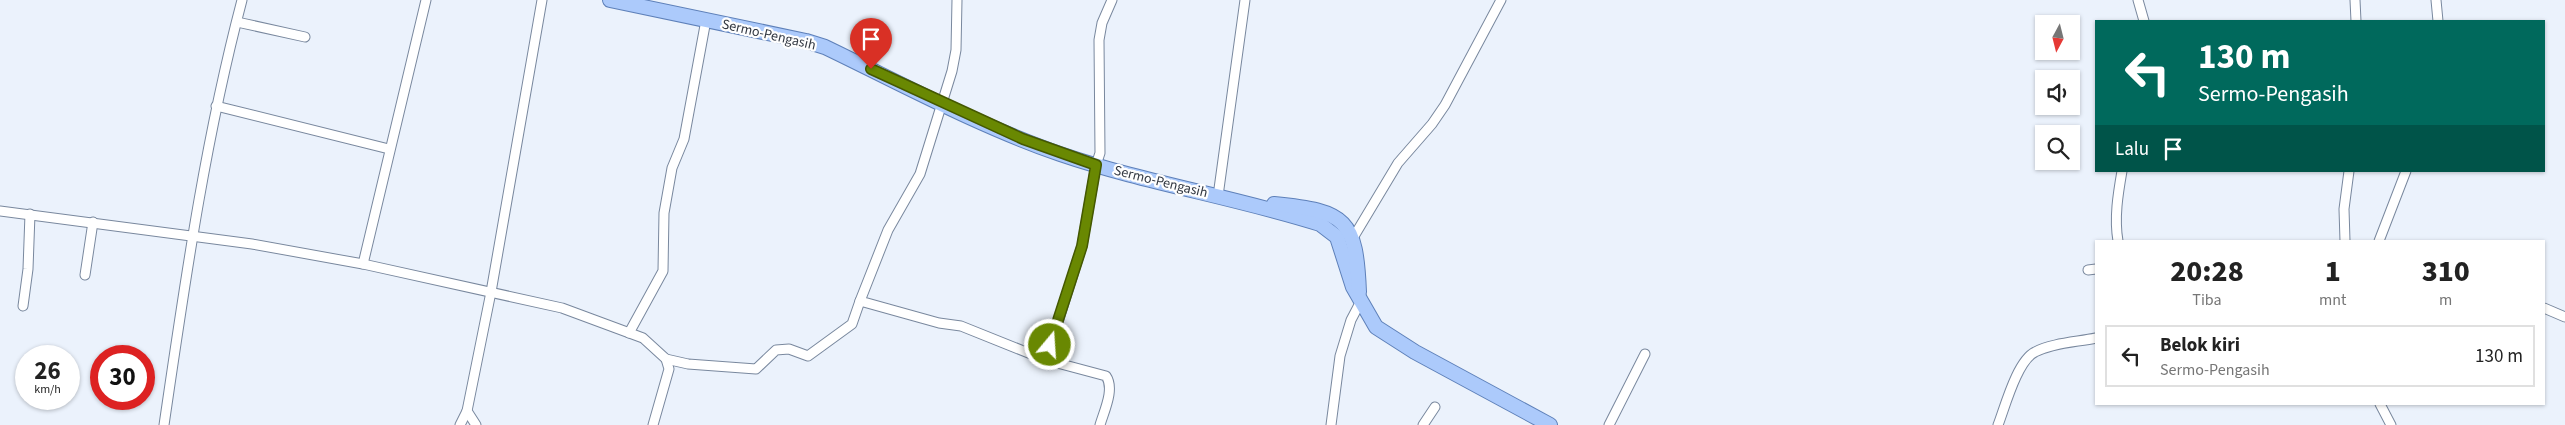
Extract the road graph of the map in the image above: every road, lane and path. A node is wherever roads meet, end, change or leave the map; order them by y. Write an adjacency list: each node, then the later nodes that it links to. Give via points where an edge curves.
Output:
1 (242, 0): 16 (street)
2 (426, 0): 20 (street)
3 (542, 0): 36 (street)
4 (610, 0): 12 (main road, Sermo-Pengasih)
5 (957, 0): 18 (street, via 956,50)
6 (1112, 0): 21 (street, via 1099,40 1101,143)
7 (1245, 0): 25 (street)
8 (1501, 0): 30 (street, via 1445,105 1398,163)
9 (2138, 0): 13 (street)
10 (2355, 0): 14 (street)
11 (2436, 0): 15 (street)
12 (706, 20): 18 (main road, Sermo-Pengasih, via 792,36 825,47); 42 (street, via 684,139 672,168 664,213 663,271)
13 (2144, 20)
14 (2356, 20)
15 (2438, 20)
16 (236, 22): 17 (street); 19 (street)
17 (305, 37)
18 (942, 104): 21 (main road, Sermo-Pengasih, via 1023,139); 38 (street, via 920,174 888,230)
19 (216, 106): 20 (street); 29 (street)
20 (389, 149): 34 (street)
21 (1096, 165): 25 (main road, Sermo-Pengasih); 46 (street, via 1082,246)
22 (2122, 172): 31 (street, via 2117,197)
23 (2349, 172): 32 (street, via 2344,209)
24 (2406, 172): 33 (street)
25 (1225, 198): 30 (main road, Sermo-Pengasih, via 1318,211 1340,220 1349,228); 37 (main road, Sermo-Pengasih, via 1330,230 1342,247 1353,287)
26 (0, 211): 27 (street)
27 (30, 214): 28 (street); 39 (street)
28 (93, 222): 29 (street); 35 (street)
29 (191, 235): 34 (street); 52 (street)
30 (1353, 238): 37 (main road, Sermo-Pengasih)
31 (2118, 240)
32 (2345, 240)
33 (2379, 240)
34 (363, 264): 36 (street)
35 (85, 275)
36 (491, 292): 42 (street, via 562,308); 49 (street)
37 (1360, 299): 55 (street, via 1340,356); 57 (main road, Sermo-Pengasih, via 1376,327 1415,352)
38 (860, 301): 45 (street, via 852,324 808,356 789,349 776,350 756,369 688,364); 46 (street, via 960,326)
39 (23, 306)
40 (2545, 308): 41 (street)
41 (2565, 317)
42 (629, 333): 45 (street, via 643,338)
43 (2095, 338): 59 (street, via 2034,352 2025,361 2012,386)
44 (1645, 354): 58 (street)
45 (666, 359): 53 (street, via 669,368)
46 (1046, 360): 54 (street, via 1106,376 1110,390)
47 (2380, 405): 60 (street)
48 (1436, 407): 56 (street)
49 (467, 411): 50 (street); 51 (street)
50 (460, 423): 51 (street)
51 (475, 424)
52 (164, 425)
53 (653, 425)
54 (1100, 425)
55 (1330, 425)
56 (1423, 425)
57 (1550, 425)
58 (1609, 425)
59 (1998, 425)
60 (2390, 425)

